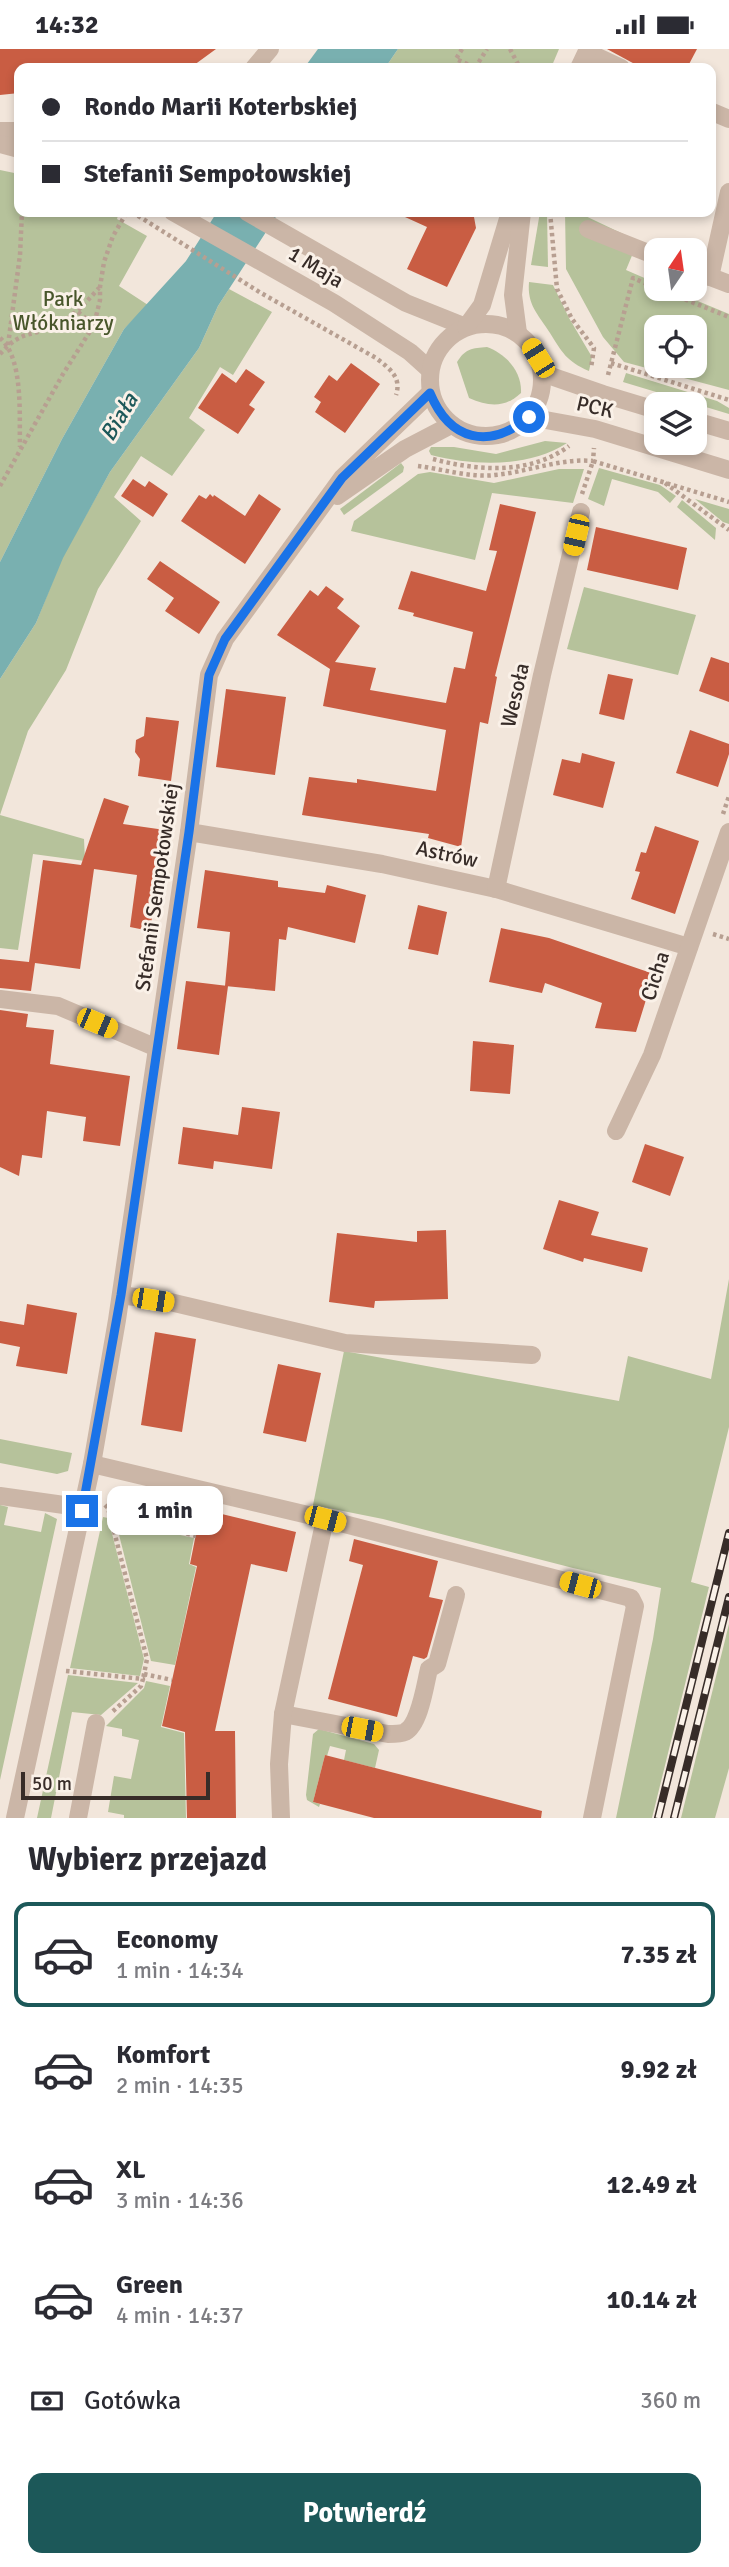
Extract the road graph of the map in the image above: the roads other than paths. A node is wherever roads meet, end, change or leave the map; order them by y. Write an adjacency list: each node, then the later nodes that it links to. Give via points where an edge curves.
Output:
1 (270, 49): 3 (street)
2 (585, 56): 4 (street)
3 (258, 63)
4 (606, 63)
5 (729, 192): 12 (street)
6 (182, 217): 17 (street, 1 Maja, via 279,271 410,352)
7 (256, 217): 15 (street, 1 Maja, via 406,303)
8 (508, 217): 15 (street, via 482,305)
9 (521, 217): 16 (street, via 513,295)
10 (588, 229): 11 (street)
11 (644, 251)
12 (707, 259)
13 (707, 276): 14 (street)
14 (729, 284)
15 (466, 327): 16 (street, via 499,325); 17 (street, via 439,349)
16 (517, 333): 18 (street, via 538,358)
17 (430, 370): 19 (street)
18 (542, 373): 20 (street, PCK); 21 (street, via 541,396)
19 (430, 393): 22 (street); 27 (street, Stefanii Sempołowskiej, via 360,459)
20 (644, 406)
21 (529, 417): 22 (street, via 513,431 492,437 470,435); 25 (street, PCK, via 595,429)
22 (451, 425): 27 (street, Stefanii Sempołowskiej, via 377,467)
23 (707, 425): 24 (street)
24 (729, 431)
25 (729, 470)
26 (581, 512): 30 (street, Wesoła)
27 (313, 516): 28 (street, Stefanii Sempołowskiej, via 215,659 209,675)
28 (189, 832): 30 (street, Astrów); 33 (street, Stefanii Sempołowskiej)
29 (729, 832): 31 (street, Cicha)
30 (496, 888): 31 (street, Astrów)
31 (689, 947): 34 (street, Cicha, via 652,1055)
32 (0, 999): 33 (street, via 58,1006)
33 (157, 1048): 35 (street, Stefanii Sempołowskiej)
34 (616, 1131)
35 (121, 1295): 36 (street, via 345,1343); 37 (street, Stefanii Sempołowskiej)
36 (532, 1355)
37 (92, 1464): 39 (street, Stefanii Sempołowskiej); 40 (street)
38 (0, 1496): 39 (street)
39 (82, 1511): 44 (street, Stefanii Sempołowskiej)
40 (325, 1519): 42 (street); 47 (street, via 631,1598 635,1606)
41 (456, 1595): 42 (street, via 418,1715 404,1733)
42 (283, 1714): 46 (street)
43 (96, 1723): 45 (street)
44 (15, 1818)
45 (78, 1818)
46 (281, 1818)
47 (592, 1818)

